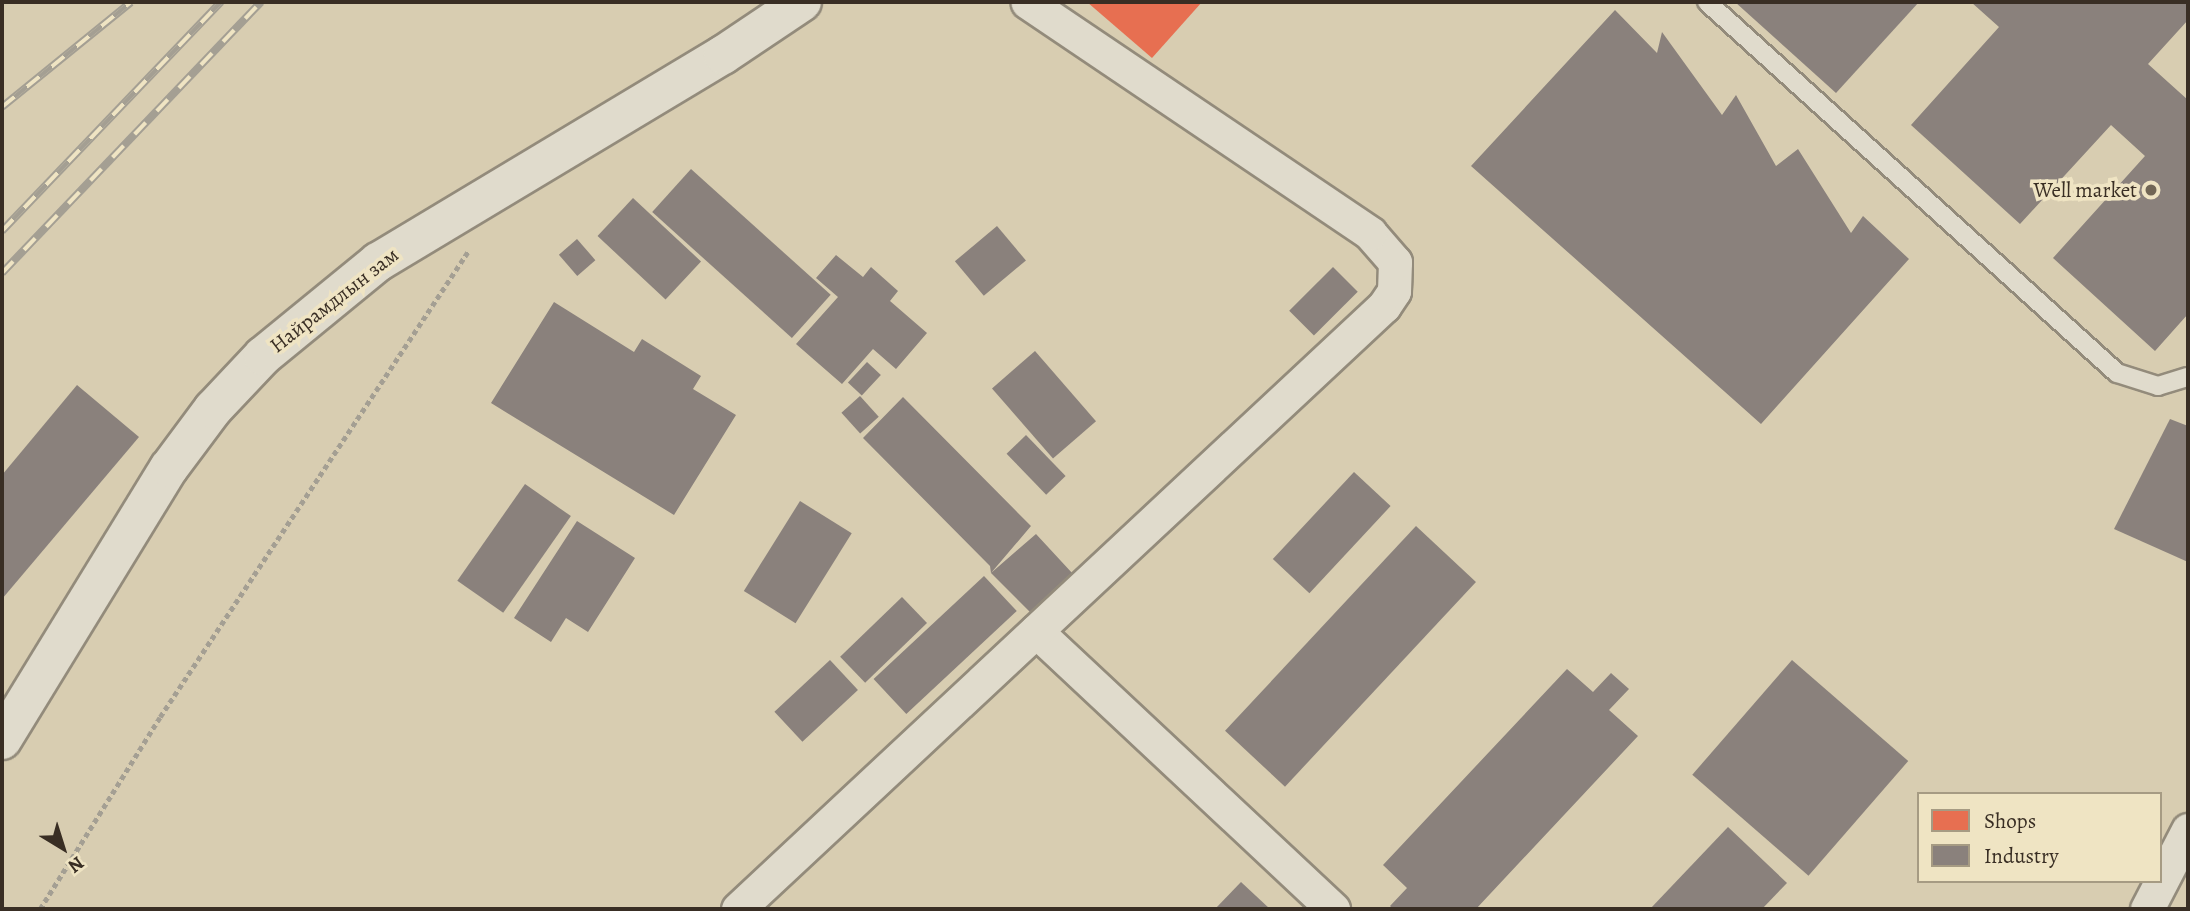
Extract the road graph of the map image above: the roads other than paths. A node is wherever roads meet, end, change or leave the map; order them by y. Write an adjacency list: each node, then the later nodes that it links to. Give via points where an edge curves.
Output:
1 (802, 2): 6 (main road, Найрамдлын зам, via 713,62 378,262 263,356 213,409 170,468)
2 (1028, 2): 5 (street, via 1370,233 1395,262 1396,280 1384,306)
3 (1707, 2): 4 (lane, via 2117,373 2158,386)
4 (2188, 377)
5 (1036, 631): 10 (street); 11 (street)
6 (2, 740)
7 (2188, 830): 8 (street)
8 (2162, 880)
9 (2160, 883): 12 (street)
10 (738, 909)
11 (1333, 909)
12 (2147, 909)

